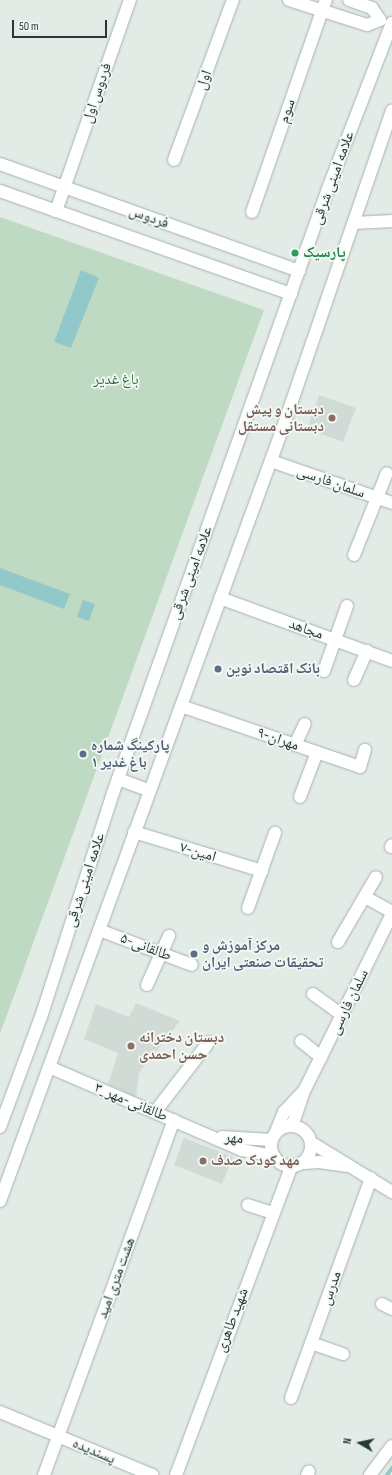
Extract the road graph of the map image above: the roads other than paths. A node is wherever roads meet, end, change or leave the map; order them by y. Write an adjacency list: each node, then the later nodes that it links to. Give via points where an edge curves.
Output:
1 (130, 0): 10 (street, فردوس اول)
2 (233, 0): 8 (street, اول)
3 (289, 0): 5 (street)
4 (349, 0): 5 (street, via 372,8 380,20 367,25)
5 (324, 5): 13 (street, سوم)
6 (392, 23): 16 (street, علامه امینی شرقی)
7 (392, 110): 15 (street, علامه امینی شرقی)
8 (174, 160)
9 (0, 164): 10 (street, فردوس)
10 (64, 187): 12 (street, فردوس اول); 16 (street, فردوس)
11 (0, 191): 12 (street, فردوس)
12 (56, 211): 17 (street, فردوس)
13 (252, 212)
14 (392, 221): 15 (street)
15 (354, 223): 18 (street, علامه امینی شرقی)
16 (299, 271): 17 (street, علامه امینی شرقی)
17 (291, 294): 35 (street, علامه امینی شرقی)
18 (270, 461): 20 (street, سلمان فارسی); 23 (street, علامه امینی شرقی)
19 (387, 473): 20 (street)
20 (376, 498): 21 (street, سلمان فارسی); 22 (street)
21 (392, 504)
22 (354, 555)
23 (220, 598): 25 (street, مجاهد); 30 (street, علامه امینی شرقی)
24 (347, 606): 25 (street)
25 (335, 640): 26 (street, مجاهد); 28 (street)
26 (367, 651): 27 (street, مجاهد); 29 (street)
27 (392, 659)
28 (324, 671)
29 (354, 680)
30 (180, 706): 32 (street, ۹-مهران); 36 (street, علامه امینی شرقی)
31 (305, 724): 32 (street)
32 (295, 745): 34 (street, ۹-مهران)
33 (365, 750): 34 (street, ۹-مهران, via 360,767)
34 (317, 752): 37 (street)
35 (118, 779): 36 (street); 61 (street, علامه امینی شرقی, via 42,1014)
36 (149, 790): 38 (street, علامه امینی شرقی)
37 (300, 797)
38 (134, 832): 40 (street, ۷-امین); 45 (street, علامه امینی شرقی)
39 (275, 833): 40 (street)
40 (262, 871): 43 (street)
41 (376, 877): 42 (street)
42 (365, 897): 44 (street); 47 (street)
43 (248, 908)
44 (392, 913): 52 (street, سلمان فارسی)
45 (99, 930): 48 (street, ۵-طالقانی); 56 (street, علامه امینی شرقی)
46 (169, 936): 48 (street)
47 (338, 942)
48 (162, 954): 49 (street, ۵-طالقانی); 50 (street)
49 (192, 965)
50 (147, 985)
51 (313, 994): 52 (street)
52 (342, 1015): 55 (street, سلمان فارسی)
53 (301, 1041): 55 (street)
54 (209, 1042): 58 (street)
55 (322, 1057): 57 (street, سلمان فارسی)
56 (49, 1067): 58 (street, ۳_طالقانی-مهر); 71 (street, علامه امینی شرقی)
57 (305, 1089): 60 (street, سلمان فارسی); 63 (street, سلمان فارسی, via 284,1112)
58 (155, 1112): 59 (street, ۳_طالقانی-مهر)
59 (174, 1120): 62 (street, ۳_طالقانی-مهر); 78 (street, هشت متری امید)
60 (292, 1126): 63 (street, via 286,1126); 64 (street, via 307,1132)
61 (0, 1127)
62 (212, 1136): 63 (street, مهر, via 256,1141); 65 (street, مهر, via 242,1150)
63 (274, 1137): 65 (street)
64 (312, 1143): 66 (street, via 311,1154); 68 (street)
65 (274, 1156): 67 (street, via 281,1164)
66 (304, 1163): 67 (street); 68 (street, via 319,1162)
67 (291, 1167): 73 (street, شهید طاهری)
68 (356, 1168): 69 (street)
69 (371, 1178): 70 (street); 74 (street, مدرس)
70 (392, 1192)
71 (0, 1200)
72 (248, 1205): 73 (street)
73 (273, 1213): 82 (street, شهید طاهری)
74 (311, 1343): 75 (street); 76 (street, مدرس)
75 (343, 1354)
76 (291, 1398)
77 (0, 1412): 78 (street, پسندیده)
78 (58, 1436): 80 (street, هشت متری امید); 81 (street, پسندیده)
79 (392, 1446): 83 (street)
80 (44, 1475)
81 (152, 1475)
82 (176, 1475)
83 (370, 1475)

